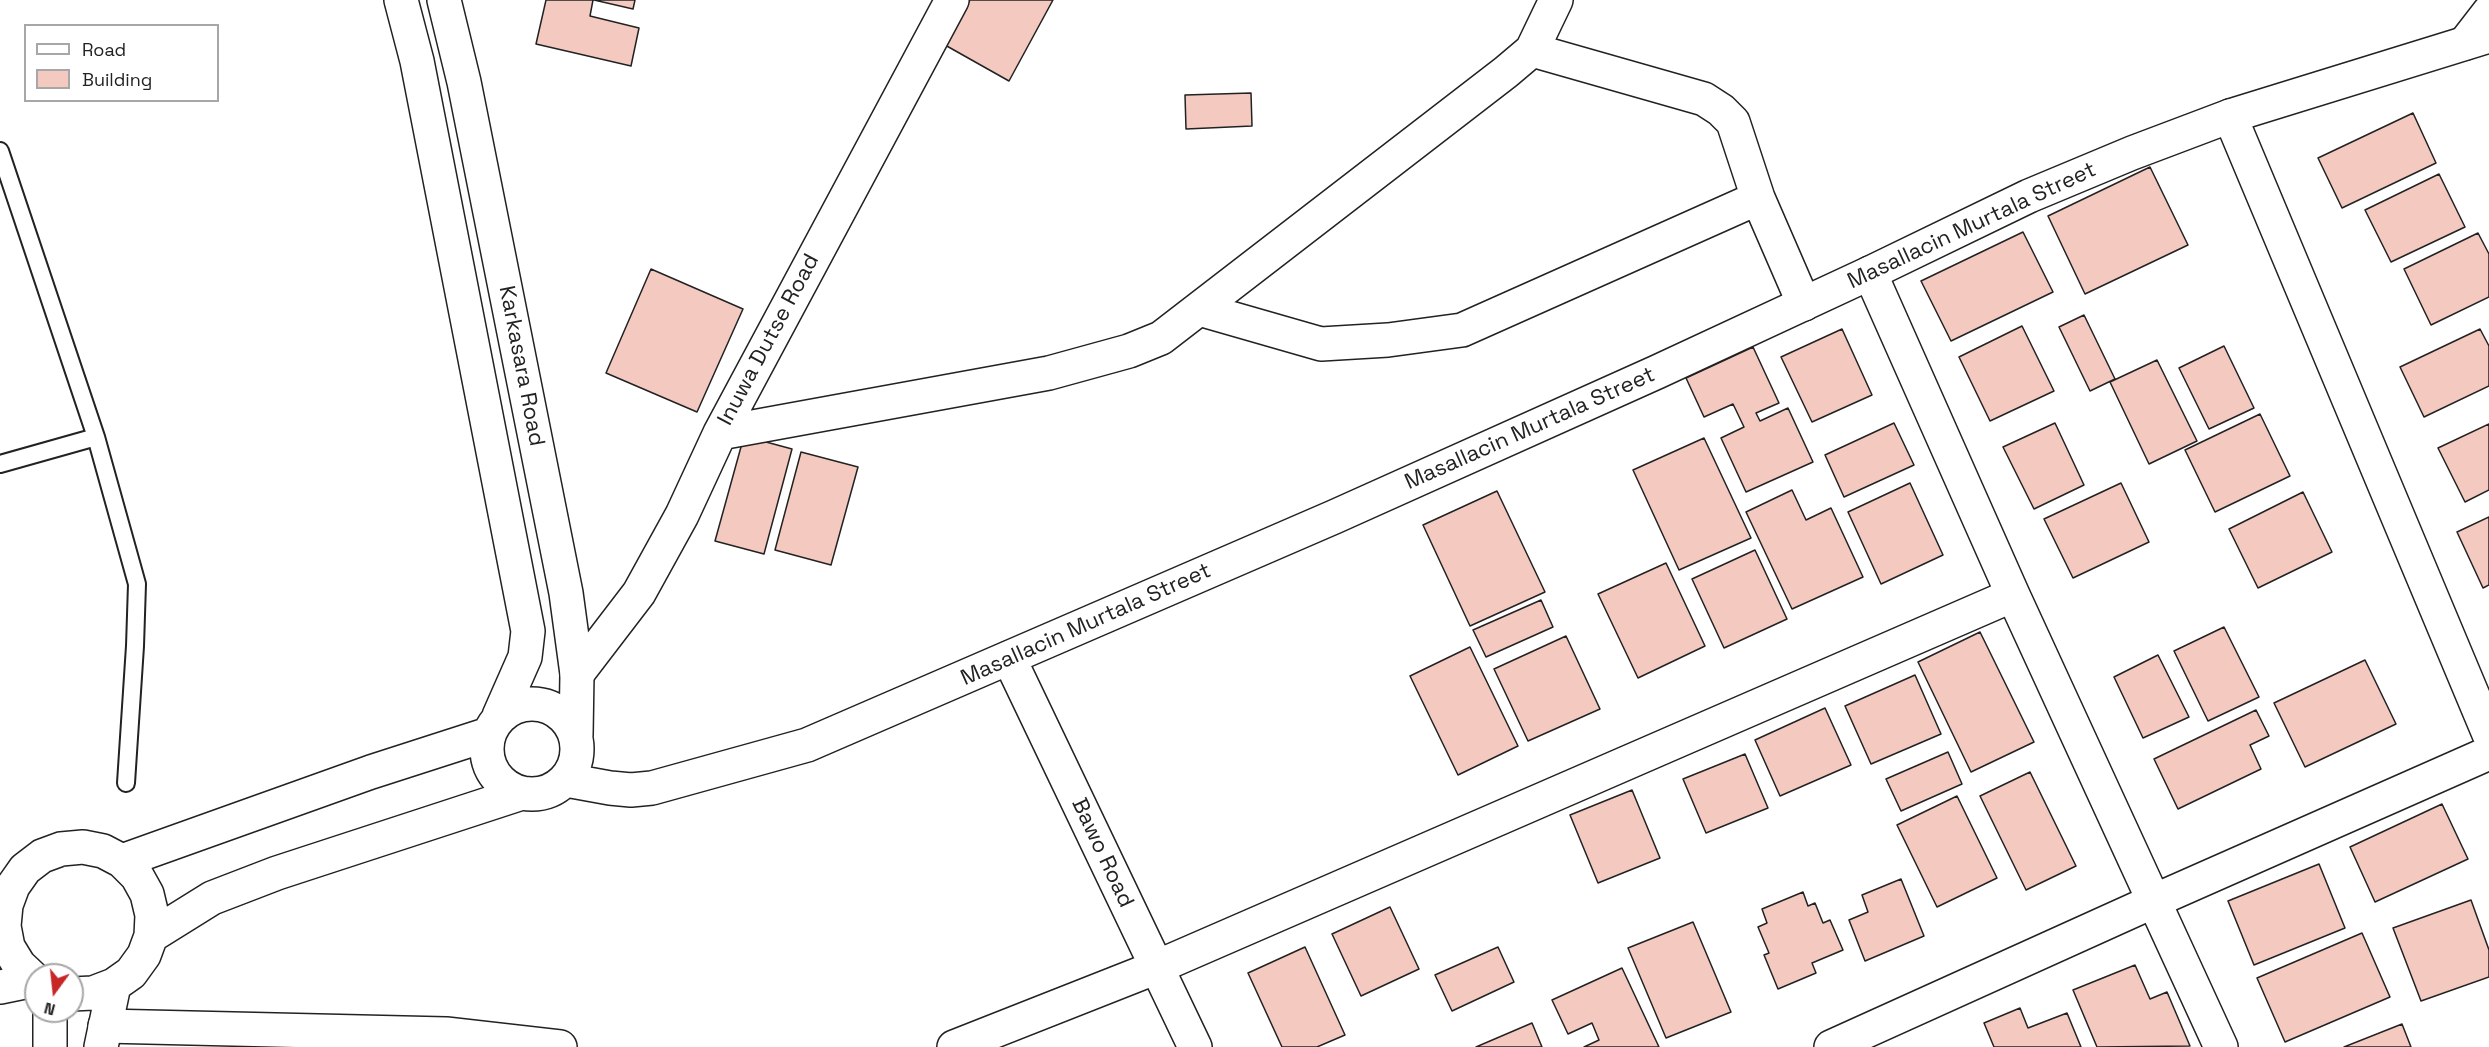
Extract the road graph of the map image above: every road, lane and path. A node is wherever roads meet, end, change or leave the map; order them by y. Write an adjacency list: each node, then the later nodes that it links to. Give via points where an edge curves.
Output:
1 (401, 0): 20 (street, Karkasara Road, via 417,61 528,632 525,657)
2 (444, 0): 19 (street, Karkasara Road, via 465,82 566,593)
3 (952, 0): 14 (street, Inuwa Dutse Road)
4 (1556, 0): 7 (street)
5 (2489, 12): 6 (street)
6 (2477, 40): 8 (street, Masallacin Murtala Street)
7 (1532, 50): 10 (street, via 1704,99 1721,110 1732,122); 13 (street)
8 (2230, 116): 11 (street, Masallacin Murtala Street, via 2029,196); 21 (street)
9 (0, 151): 15 (lane)
10 (1758, 198): 12 (street); 13 (street, via 1462,330 1321,344)
11 (1870, 273): 12 (street, Masallacin Murtala Street); 17 (street)
12 (1804, 303): 18 (street, Masallacin Murtala Street, via 1355,507)
13 (1199, 309): 14 (street, via 1161,338 1049,373)
14 (720, 433): 19 (street, Inuwa Dutse Road, via 682,515 639,593)
15 (96, 437): 16 (lane); 25 (lane, via 136,584)
16 (0, 464)
17 (2013, 595): 28 (street); 31 (street)
18 (1009, 658): 24 (street, Masallacin Murtala Street, via 807,745 652,788 610,788); 31 (street, Bawo Road)
19 (577, 674): 22 (street, Karkasara Road)
20 (494, 725): 22 (street, via 515,706 533,702 551,707 566,718); 26 (street, via 485,752 491,770 503,785); 27 (street)
21 (2489, 734)
22 (576, 735): 24 (street, via 578,751)
23 (2489, 753): 28 (street)
24 (566, 780): 26 (street, via 537,794)
25 (126, 783)
26 (522, 793): 30 (street, via 212,898)
27 (122, 861): 29 (street, via 83,847 42,856 25,869); 30 (street, via 147,894)
28 (2154, 901): 43 (street); 44 (street)
29 (3, 906): 32 (street, via 9,947)
30 (151, 936): 34 (street, via 131,973)
31 (1156, 967): 41 (street); 42 (street, Bawo Road)
32 (24, 970)
33 (24, 982): 35 (street)
34 (114, 985): 36 (street); 38 (street)
35 (0, 987)
36 (84, 993)
37 (50, 1023): 39 (street)
38 (103, 1037): 40 (street, via 446,1034)
39 (50, 1047)
40 (560, 1047)
41 (954, 1047)
42 (1195, 1047)
43 (1832, 1047)
44 (2221, 1047)

